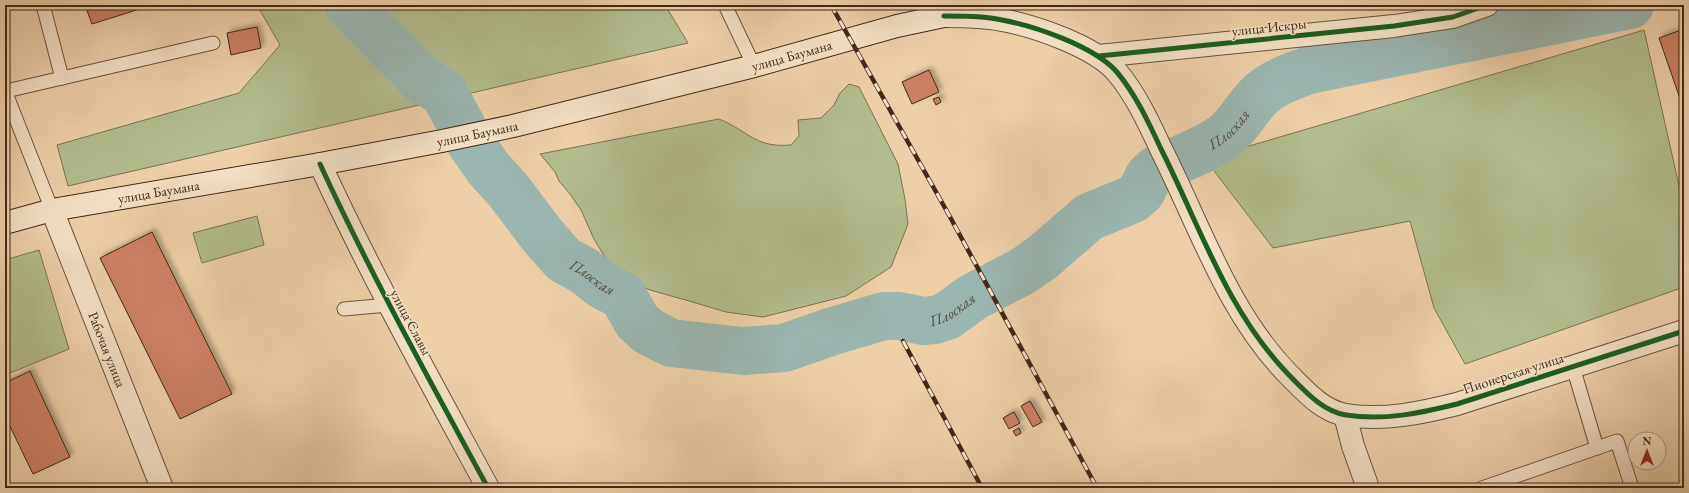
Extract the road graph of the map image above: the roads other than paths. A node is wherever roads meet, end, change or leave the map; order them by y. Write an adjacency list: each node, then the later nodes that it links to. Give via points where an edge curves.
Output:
1 (43, 5): 8 (lane)
2 (725, 5): 7 (lane)
3 (1487, 5): 6 (street, улица Искры, via 1453,17 1394,26)
4 (938, 11): 6 (street, улица Баумана, via 1003,20 1078,45); 7 (street, улица Баумана)
5 (213, 43): 8 (lane)
6 (1099, 56): 11 (street, улица Баумана, via 1116,71 1132,95)
7 (754, 66): 10 (street, улица Баумана, via 513,126)
8 (62, 78): 9 (lane)
9 (6, 91): 12 (lane)
10 (320, 164): 12 (street, улица Баумана); 14 (street, улица Славы, via 350,231)
11 (1177, 180): 18 (street, Пионерская улица, via 1234,303 1254,335 1305,391 1323,406)
12 (52, 210): 13 (street, улица Баумана); 20 (street, Рабочая улица)
13 (5, 223)
14 (388, 305): 15 (lane); 21 (street, улица Славы)
15 (344, 309)
16 (1684, 331): 17 (street, Пионерская улица)
17 (1573, 367): 18 (street, Пионерская улица, via 1457,404 1420,413 1386,418); 19 (lane)
18 (1345, 415): 22 (street)
19 (1597, 448): 23 (lane); 24 (lane, via 1617,441)
20 (162, 488)
21 (488, 488)
22 (1368, 488)
23 (1482, 488)
24 (1632, 488)

